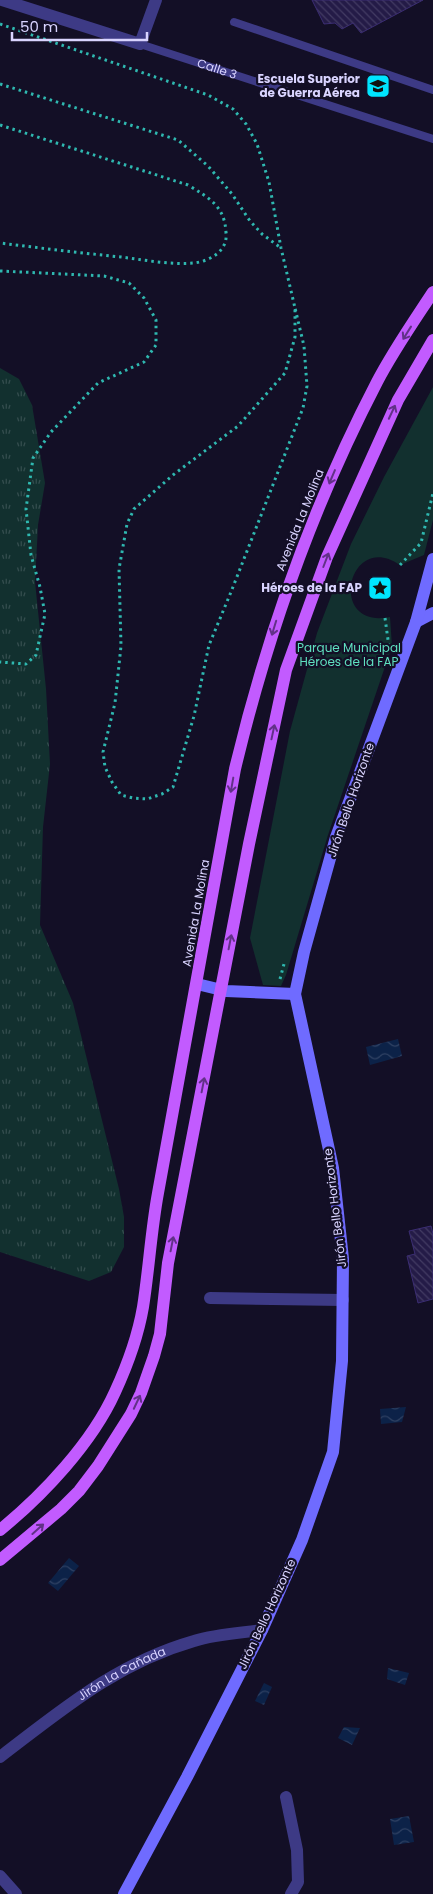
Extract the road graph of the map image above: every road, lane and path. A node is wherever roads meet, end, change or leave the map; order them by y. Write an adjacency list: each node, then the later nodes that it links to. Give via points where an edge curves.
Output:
1 (2, 0): 5 (street, Calle 3)
2 (156, 0): 5 (street)
3 (234, 22): 7 (lane)
4 (0, 24): 11 (path, via 208,95 233,109 257,144 269,182)
5 (140, 44): 9 (lane, Calle 3)
6 (0, 84): 11 (path, via 178,140 208,166 262,234)
7 (433, 90)
8 (0, 126): 10 (path, via 188,185 212,200 222,213 227,236 222,250 195,263 160,262)
9 (433, 139)
10 (0, 243)
11 (281, 248): 14 (path)
12 (0, 271): 21 (path, via 104,276 129,283 144,298 156,320 156,345 144,362 98,383 51,432 33,458 26,509 31,555 45,614 36,655 26,664)
13 (433, 292): 22 (main road, Avenida La Molina, one-way to 22, via 378,380 332,474 288,585 235,769)
14 (295, 308): 14 (path, via 295,337 285,373 238,426 173,474 134,509 127,524 119,569 121,646 115,704 103,752 105,768 122,795 147,799 173,787 194,716 208,645 303,408 307,386 304,346)
15 (433, 340): 23 (main road, one-way to 15, via 286,670 331,548 398,400)
16 (433, 493): 18 (path, via 421,543)
17 (433, 559): 20 (street, Jirón Bello Horizonte)
18 (400, 565)
19 (433, 613): 20 (street)
20 (416, 622): 24 (street, Jirón Bello Horizonte, via 336,837)
21 (0, 662)
22 (197, 984): 23 (street); 27 (main road, Avenida La Molina, via 155,1207 143,1309 127,1363 114,1395 90,1434 36,1499)
23 (221, 990): 24 (street); 28 (main road, one-way to 23, via 79,1491 114,1443 141,1393 160,1334 168,1263)
24 (295, 994): 26 (street, Jirón Bello Horizonte, via 333,1168 343,1259)
25 (210, 1298): 26 (street)
26 (343, 1300): 29 (street, Jirón Bello Horizonte, via 342,1361 333,1452 302,1540)
27 (0, 1530)
28 (0, 1560)
29 (262, 1630): 30 (street, Jirón La Cañada, via 196,1640 142,1659 87,1691); 34 (street, Jirón Bello Horizonte, via 188,1777)
30 (0, 1757)
31 (286, 1797): 35 (street, via 297,1850 298,1882)
32 (0, 1876): 33 (street)
33 (16, 1894)
34 (124, 1894)
35 (291, 1894)

